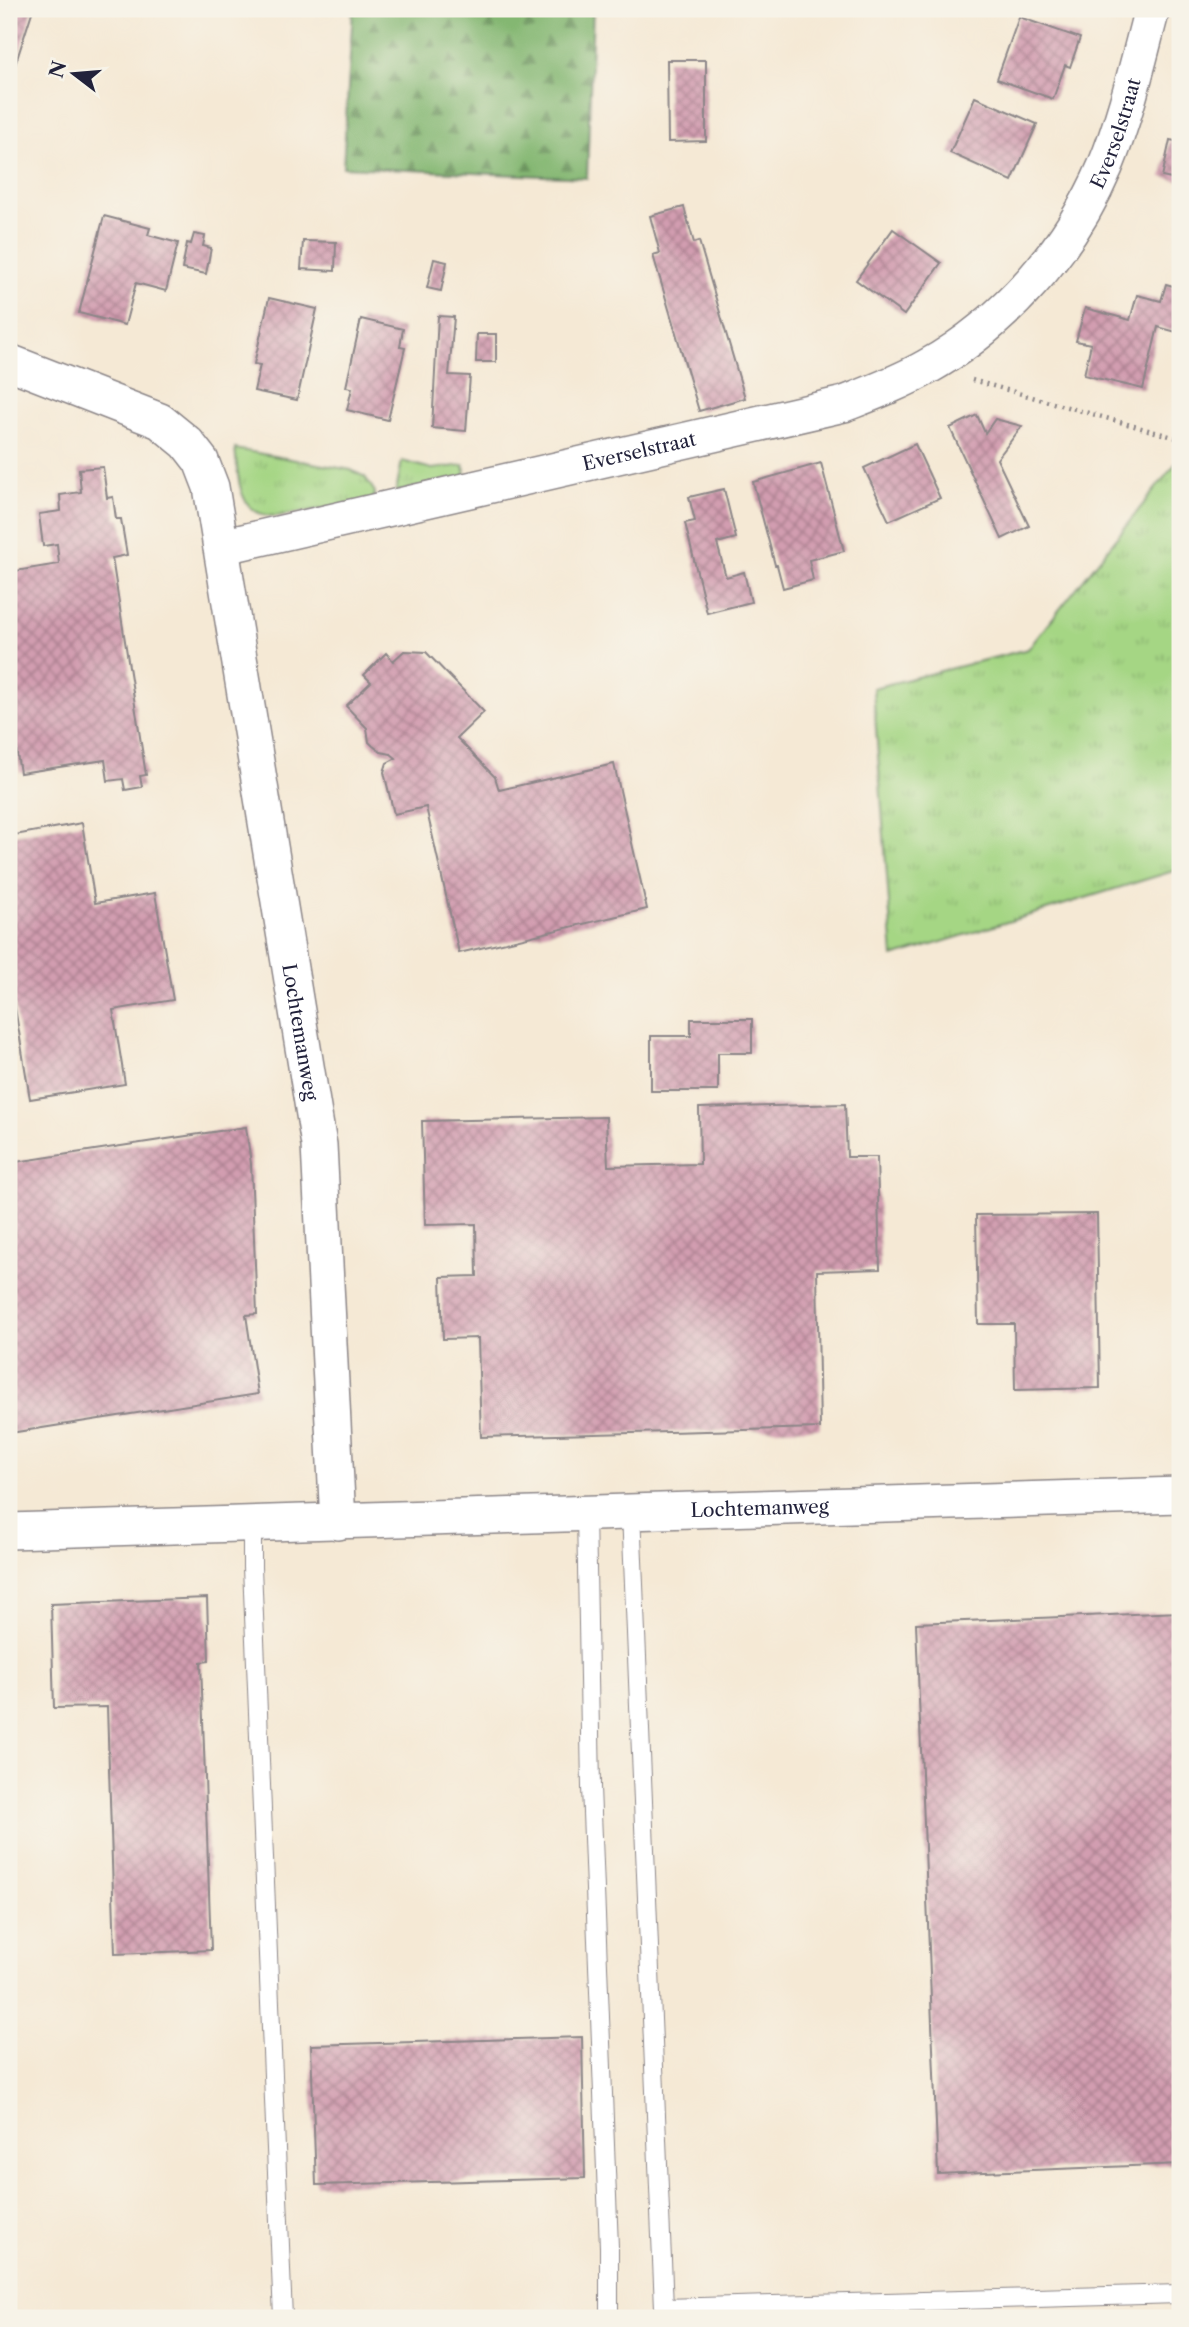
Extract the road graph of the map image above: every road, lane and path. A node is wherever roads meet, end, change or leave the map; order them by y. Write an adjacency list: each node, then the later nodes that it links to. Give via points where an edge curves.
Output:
1 (1152, 9): 3 (street, Everselstraat, via 1123,120 1080,218 1016,299)
2 (9, 362): 5 (street, via 160,421 187,443 201,461 211,487)
3 (928, 367): 4 (path); 5 (street, Everselstraat, via 844,404)
4 (1180, 439)
5 (220, 547): 9 (street, Lochtemanweg, via 319,1145)
6 (1180, 1495): 7 (street, Lochtemanweg)
7 (631, 1512): 8 (street, Lochtemanweg); 12 (lane, via 664,2308)
8 (586, 1513): 9 (street, Lochtemanweg); 14 (lane)
9 (338, 1522): 10 (street, Lochtemanweg)
10 (252, 1524): 11 (street, Lochtemanweg); 13 (lane)
11 (9, 1531)
12 (1180, 2294)
13 (284, 2318)
14 (608, 2318)

